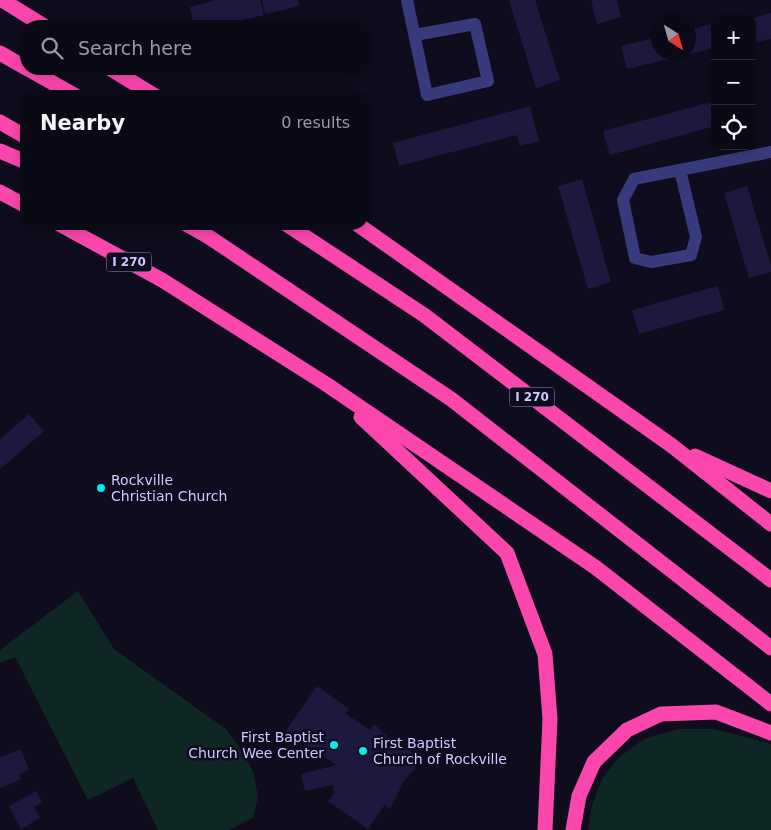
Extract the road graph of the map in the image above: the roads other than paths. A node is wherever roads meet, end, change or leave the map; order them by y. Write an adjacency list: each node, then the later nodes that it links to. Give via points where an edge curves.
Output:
1 (2, 0): 3 (highway)
2 (407, 0): 4 (street)
3 (34, 20)
4 (415, 35): 4 (street, via 475,24 488,82 427,95)
5 (0, 53): 6 (highway)
6 (20, 64)
7 (39, 75): 9 (highway)
8 (121, 75): 10 (highway)
9 (66, 90)
10 (145, 90)
11 (0, 122): 12 (highway)
12 (20, 134)
13 (0, 151): 15 (highway)
14 (771, 152): 16 (street)
15 (20, 159)
16 (680, 170): 16 (street, via 696,237 691,255 651,262 635,258 622,200 634,179)
17 (0, 192): 18 (highway)
18 (20, 203)
19 (70, 230): 25 (highway, I 270, via 162,280)
20 (193, 230): 24 (highway)
21 (197, 230): 24 (highway)
22 (295, 230): 29 (highway, I 270, via 424,314)
23 (366, 230): 26 (highway)
24 (210, 237): 30 (highway, via 451,399)
25 (326, 384): 31 (highway, I 270, via 595,567); 33 (highway, via 508,553 545,654 550,719)
26 (671, 445): 27 (highway); 28 (highway)
27 (771, 491)
28 (771, 524)
29 (771, 580)
30 (771, 648)
31 (771, 704)
32 (771, 733): 34 (highway, via 716,712 661,714 627,730 594,762 579,796)
33 (545, 830)
34 (573, 830)

